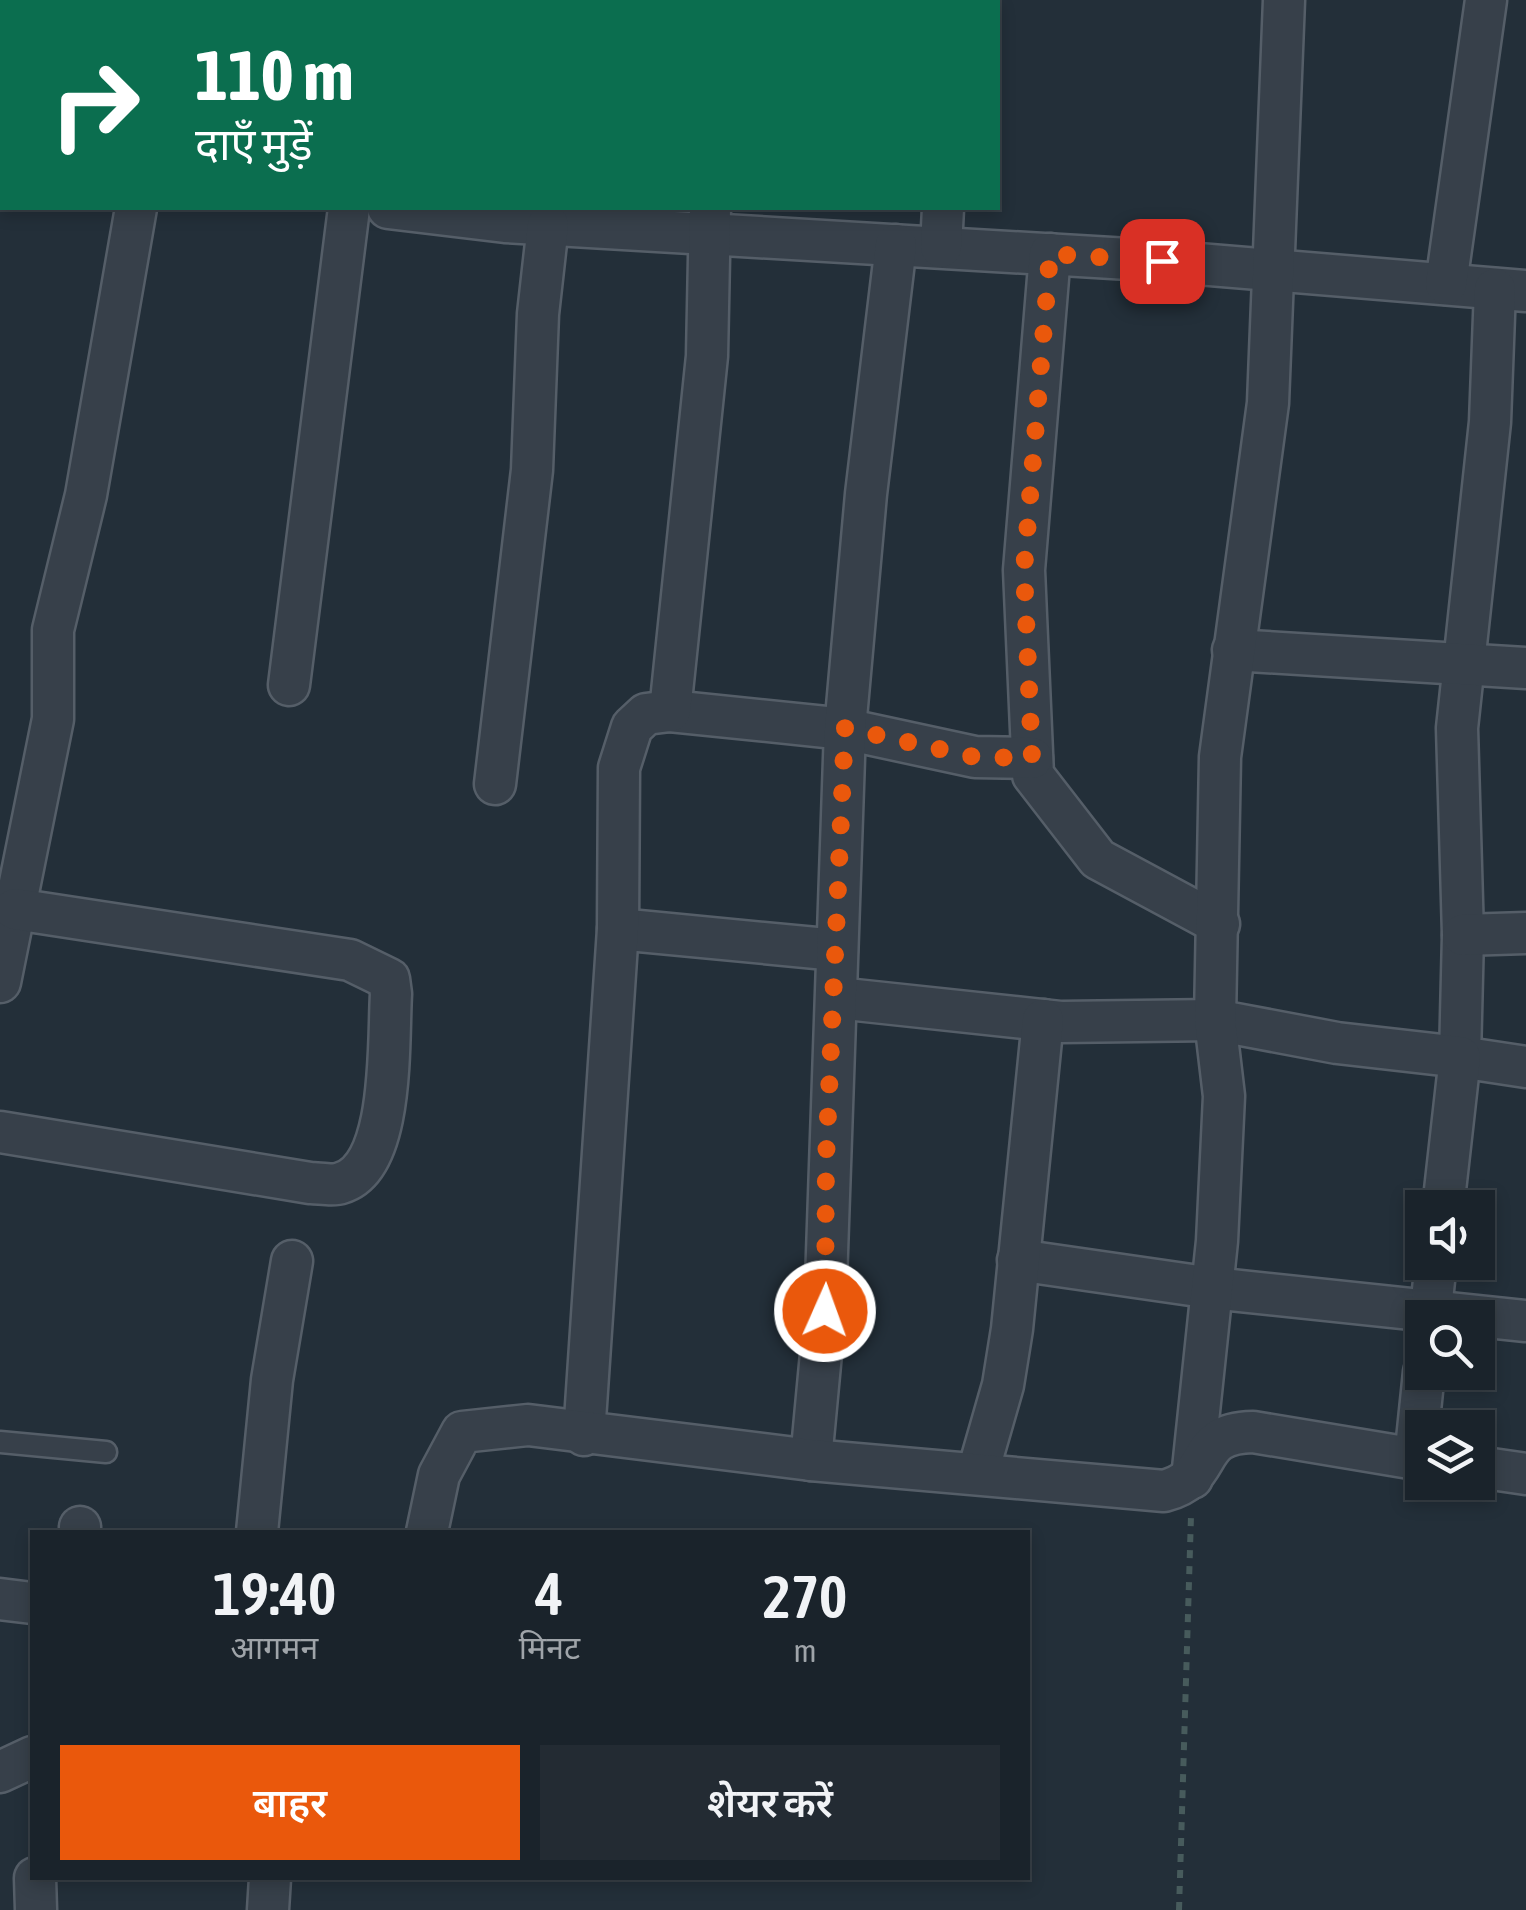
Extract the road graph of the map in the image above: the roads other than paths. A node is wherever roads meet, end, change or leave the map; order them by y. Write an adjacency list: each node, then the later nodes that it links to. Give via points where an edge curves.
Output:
1 (1284, 0): 13 (street)
2 (1486, 0): 14 (street)
3 (136, 210): 24 (street, via 86,495 53,630 53,719)
4 (350, 210): 19 (street)
5 (428, 210): 7 (street)
6 (943, 210): 11 (street)
7 (467, 212): 9 (street)
8 (708, 221): 9 (street); 10 (street); 20 (street, via 706,356)
9 (548, 225): 23 (street, via 532,470)
10 (896, 245): 11 (street); 21 (street)
11 (941, 248): 12 (street)
12 (1050, 254): 13 (street); 22 (street, via 1024,570)
13 (1274, 270): 14 (street); 16 (street, via 1268,403)
14 (1446, 284): 15 (street)
15 (1511, 290): 17 (street)
16 (1233, 650): 17 (street); 25 (street, via 1220,757)
17 (1462, 666): 18 (street); 28 (street, via 1456,728)
18 (1526, 668)
19 (289, 685)
20 (670, 711): 21 (street); 26 (street, via 646,714 625,741)
21 (845, 728): 22 (street, via 975,757); 29 (street)
22 (1032, 758): 25 (street, via 1033,775 1098,859)
23 (495, 784)
24 (15, 909): 30 (street); 36 (street, via 350,960 389,979 390,1014 381,1130 368,1164 342,1183 310,1184)
25 (1219, 924): 33 (street)
26 (618, 929): 29 (street); 44 (street)
27 (1526, 933): 28 (street)
28 (1462, 935): 34 (street)
29 (837, 950): 31 (street)
30 (1, 972)
31 (837, 998): 32 (street); 48 (street, via 825,1311)
32 (1043, 1020): 33 (street); 38 (street)
33 (1215, 1020): 34 (street); 40 (street, via 1224,1096)
34 (1460, 1058): 35 (street); 37 (street)
35 (1526, 1067)
36 (0, 1132)
37 (1445, 1190)
38 (1018, 1260): 40 (street); 50 (street, via 1003,1384)
39 (292, 1261): 53 (street)
40 (1212, 1288): 41 (street); 52 (street)
41 (1405, 1311)
42 (1495, 1319): 43 (street)
43 (1526, 1321)
44 (584, 1435): 48 (street); 54 (street, via 528,1425 462,1432 439,1476)
45 (0, 1442): 46 (lane)
46 (106, 1452)
47 (1405, 1457): 52 (street, via 1227,1432)
48 (811, 1460): 50 (street)
49 (1495, 1470): 51 (street)
50 (978, 1472): 52 (street, via 1164,1491)
51 (1526, 1474)
52 (1192, 1478)
53 (257, 1530)
54 (427, 1530)
55 (0, 1599): 56 (street)
56 (30, 1603)
57 (30, 1758): 58 (street)
58 (0, 1772)
59 (35, 1880): 61 (street)
60 (270, 1880): 62 (street)
61 (36, 1910)
62 (268, 1910)

